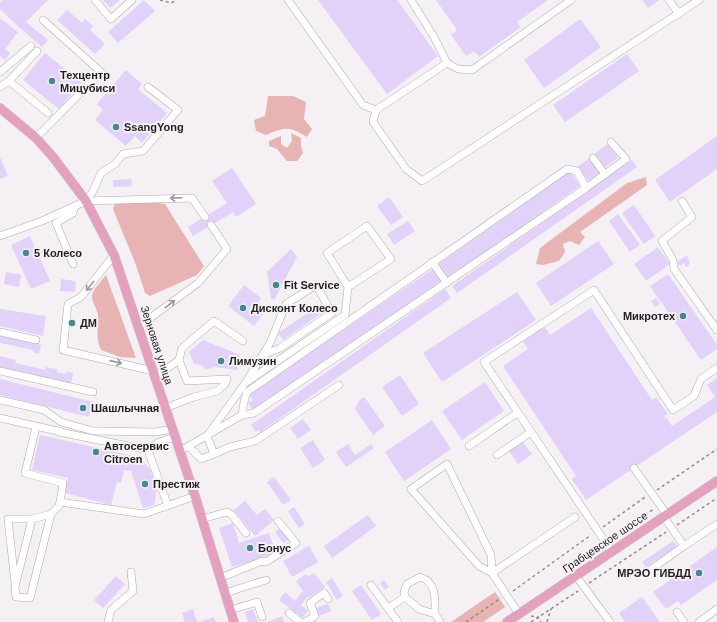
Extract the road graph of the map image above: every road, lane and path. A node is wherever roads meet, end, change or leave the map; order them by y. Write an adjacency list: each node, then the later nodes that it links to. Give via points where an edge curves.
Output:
1 (95, 0): 2 (lane, via 111,19)
2 (132, 0)
3 (160, 0): 4 (path, via 171,3)
4 (177, 0)
5 (288, 0): 20 (lane, via 363,105)
6 (411, 0): 14 (lane)
7 (571, 0): 14 (lane, via 472,70 458,69)
8 (669, 0): 10 (lane)
9 (695, 1): 10 (lane)
10 (679, 14): 20 (lane, via 422,181 406,169 373,122)
11 (43, 20): 22 (lane, via 101,72)
12 (30, 46): 15 (lane)
13 (37, 52): 16 (lane)
14 (447, 63): 20 (lane)
15 (0, 72)
16 (9, 81): 17 (lane); 21 (lane)
17 (0, 87)
18 (148, 87): 27 (lane, via 178,110 143,151 123,154 115,164 101,173 94,191)
19 (0, 108): 22 (main road, Зерновая улица)
20 (376, 110)
21 (48, 113)
22 (36, 138): 27 (main road, Зерновая улица)
23 (612, 142): 25 (lane, via 626,158)
24 (593, 158): 25 (lane)
25 (605, 174): 26 (lane)
26 (586, 188): 34 (lane, via 577,172 567,169); 36 (lane)
27 (86, 201): 29 (lane); 30 (lane, one-way to 27, via 192,198); 33 (main road, Зерновая улица)
28 (682, 201): 39 (lane, via 692,217 662,241 673,260 674,269)
29 (75, 206): 32 (lane); 35 (lane, via 73,212 56,223)
30 (205, 217)
31 (211, 225): 38 (lane, one-way to 31, via 198,283 227,249)
32 (0, 236)
33 (114, 255): 38 (main road, Зерновая улица); 47 (lane, one-way to 47, via 81,297 68,304 63,350)
34 (432, 262): 36 (lane); 54 (lane, via 247,392)
35 (73, 264)
36 (447, 283): 54 (lane, via 254,413)
37 (348, 287): 37 (lane, via 391,259 367,226 326,253); 48 (lane, via 345,315)
38 (138, 327): 47 (main road, Зерновая улица)
39 (717, 330)
40 (0, 332): 41 (lane)
41 (36, 340)
42 (243, 341): 44 (lane, via 214,321 182,348)
43 (263, 355): 43 (lane, via 280,348 332,313 316,285 286,304); 48 (lane)
44 (179, 360): 47 (lane); 52 (lane, via 187,381 227,380 217,392)
45 (717, 368): 53 (lane, via 701,379 694,396 673,410 594,290 484,362)
46 (0, 371): 50 (lane)
47 (154, 374): 52 (main road, Зерновая улица)
48 (246, 382): 61 (lane)
49 (339, 385): 66 (lane, via 255,441)
50 (93, 392)
51 (0, 400): 57 (lane, via 44,410 61,422)
52 (165, 408): 60 (main road, Зерновая улица)
53 (517, 413): 59 (lane); 62 (lane)
54 (242, 414): 61 (lane)
55 (0, 418): 56 (lane)
56 (36, 427): 58 (lane); 73 (lane, via 25,473 63,483)
57 (93, 431): 58 (lane); 60 (lane)
58 (59, 432): 65 (lane)
59 (531, 432): 67 (lane); 84 (lane)
60 (173, 433): 63 (main road, Зерновая улица); 65 (lane)
61 (207, 436): 63 (lane); 66 (lane)
62 (469, 446)
63 (184, 449): 66 (lane, via 201,459); 71 (main road, Зерновая улица)
64 (717, 449): 70 (path)
65 (148, 450): 75 (lane)
66 (214, 454)
67 (497, 455)
68 (634, 468): 70 (lane)
69 (717, 481): 77 (main road, Грабцевское шоссе)
70 (652, 493): 74 (lane); 84 (path)
71 (195, 496): 75 (lane); 80 (main road, Зерновая улица)
72 (717, 498): 83 (path)
73 (60, 502): 75 (lane, via 144,514); 76 (lane)
74 (660, 505): 77 (lane); 86 (path)
75 (168, 506)
76 (51, 514): 79 (lane); 96 (lane, via 30,598 16,597)
77 (665, 516): 83 (lane); 88 (main road, Грабцевское шоссе)
78 (575, 517): 91 (lane)
79 (32, 519): 96 (lane); 96 (lane, via 8,519)
80 (202, 519): 85 (lane, via 227,512); 93 (main road, Зерновая улица)
81 (278, 521): 93 (lane, via 296,543 266,562 262,561)
82 (717, 524): 87 (lane)
83 (671, 529): 87 (lane); 97 (path)
84 (598, 531): 86 (lane); 99 (path)
85 (246, 534)
86 (605, 541): 88 (lane)
87 (684, 546): 89 (lane)
88 (612, 552): 92 (main road, Грабцевское шоссе)
89 (649, 571)
90 (131, 572): 112 (lane, via 134,591 111,610)
91 (492, 573): 91 (lane, via 479,566 410,489 447,464 491,555); 99 (lane)
92 (576, 576): 97 (lane); 110 (main road, Грабцевское шоссе)
93 (220, 578): 98 (main road, Зерновая улица)
94 (266, 580): 98 (lane)
95 (371, 585): 102 (lane)
96 (15, 587)
97 (584, 587): 103 (path); 123 (lane)
98 (224, 593): 105 (main road, Зерновая улица)
99 (507, 595): 110 (lane); 118 (path)
100 (405, 597): 102 (lane); 108 (lane, via 419,609); 108 (lane, via 407,584 420,577 425,579 435,592)
101 (328, 599): 115 (lane, via 324,593 310,603 315,616)
102 (388, 608): 116 (lane)
103 (551, 609): 111 (path); 122 (path)
104 (717, 609): 125 (lane)
105 (230, 610): 109 (lane, via 257,602); 113 (main road, Зерновая улица)
106 (677, 612): 124 (lane)
107 (289, 613): 114 (lane)
108 (435, 614): 117 (lane)
109 (262, 617)
110 (520, 617): 111 (path); 119 (main road, Грабцевское шоссе)
111 (538, 617): 120 (path); 121 (path)
112 (108, 622)
113 (234, 622)
114 (300, 622)
115 (305, 622)
116 (398, 622)
117 (440, 622)
118 (466, 622)
119 (507, 622)
120 (531, 622)
121 (541, 622)
122 (547, 622)
123 (610, 622)
124 (684, 622)
125 (700, 622)

